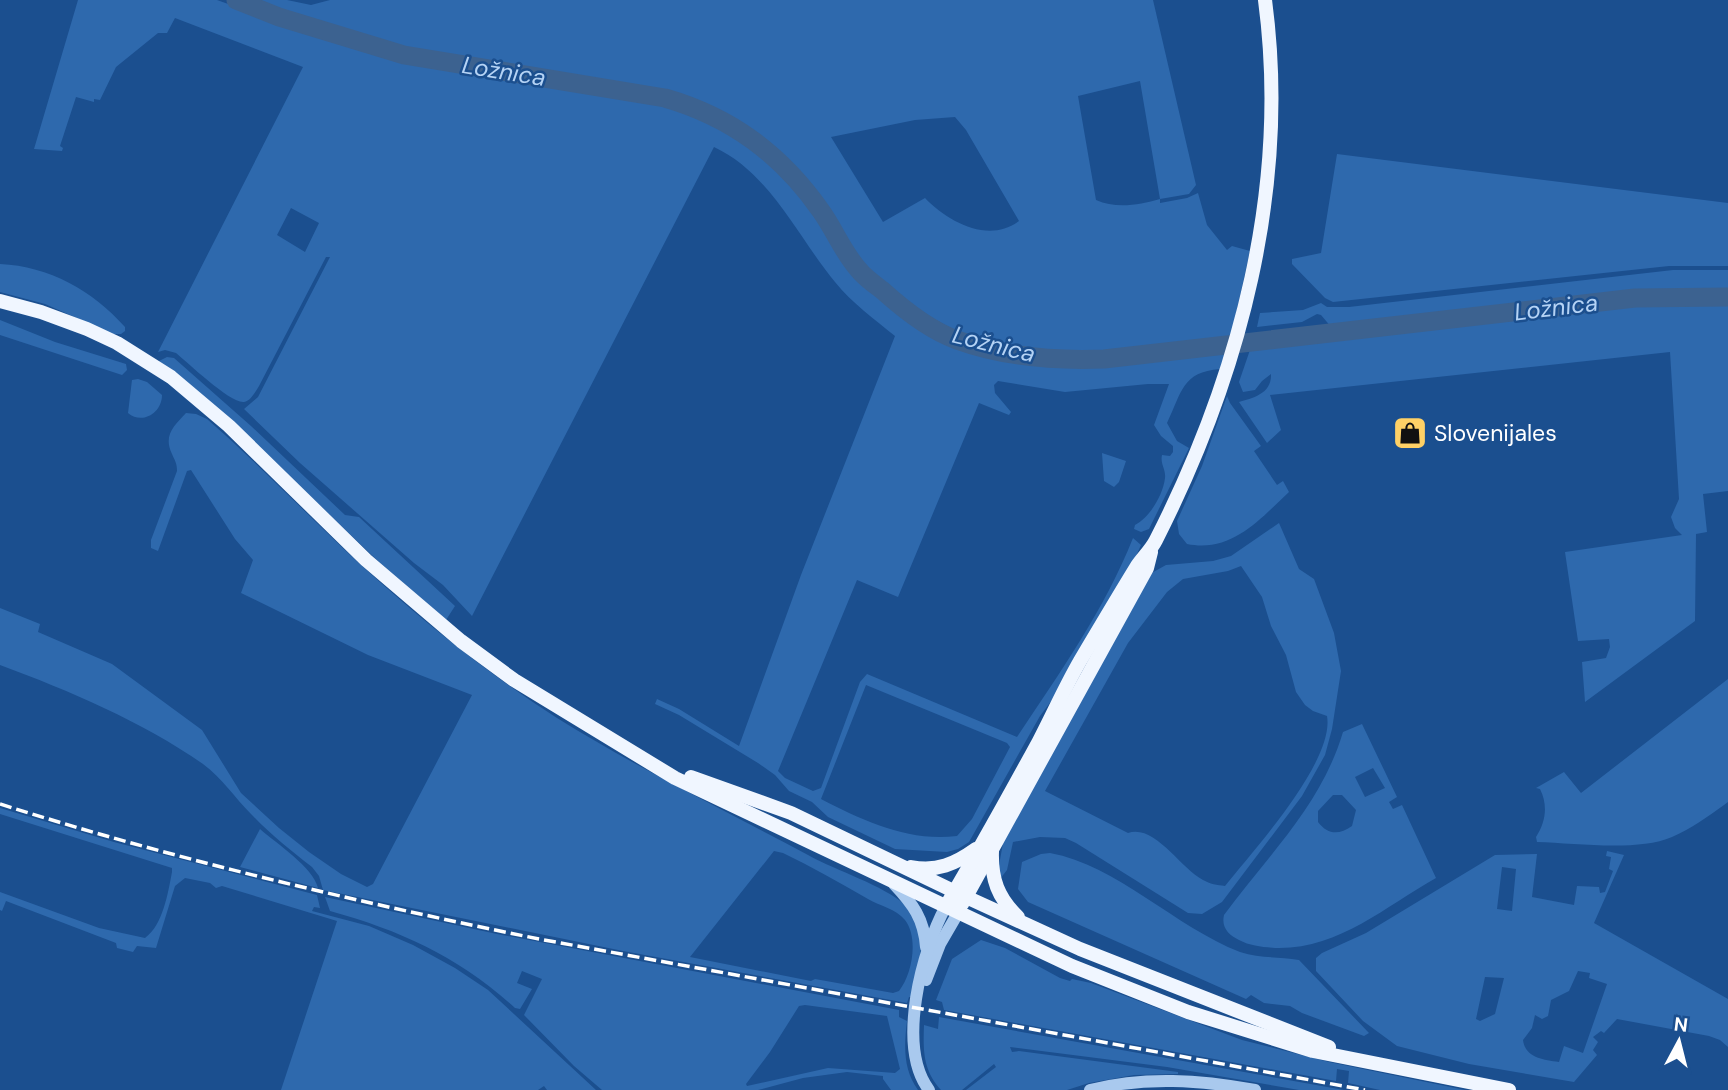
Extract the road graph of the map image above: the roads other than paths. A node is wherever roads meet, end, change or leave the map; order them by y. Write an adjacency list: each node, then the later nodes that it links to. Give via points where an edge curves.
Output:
1 (1265, 0): 4 (main road, via 1271,119 1259,242 1228,370 1192,466 1152,548 1081,660)
2 (0, 301): 3 (main road, via 87,329 171,377 229,426 366,560 461,641 514,680)
3 (638, 756): 5 (main road, via 791,813); 6 (main road, via 674,778)
4 (986, 848): 5 (main road, via 942,867); 7 (main road); 9 (main road, via 997,890)
5 (900, 865): 7 (main road)
6 (892, 881): 8 (main road); 10 (street, via 920,917)
7 (960, 894): 8 (main road); 9 (main road)
8 (952, 909): 10 (street, via 930,938); 11 (street); 12 (main road, via 1072,966 1188,1012)
9 (1024, 923): 12 (main road)
10 (926, 952): 11 (street)
11 (917, 1003): 13 (street, via 914,1056)
12 (1354, 1060): 16 (main road)
13 (929, 1090)
14 (1090, 1090): 15 (street, via 1169,1080)
15 (1255, 1090)
16 (1509, 1090)

